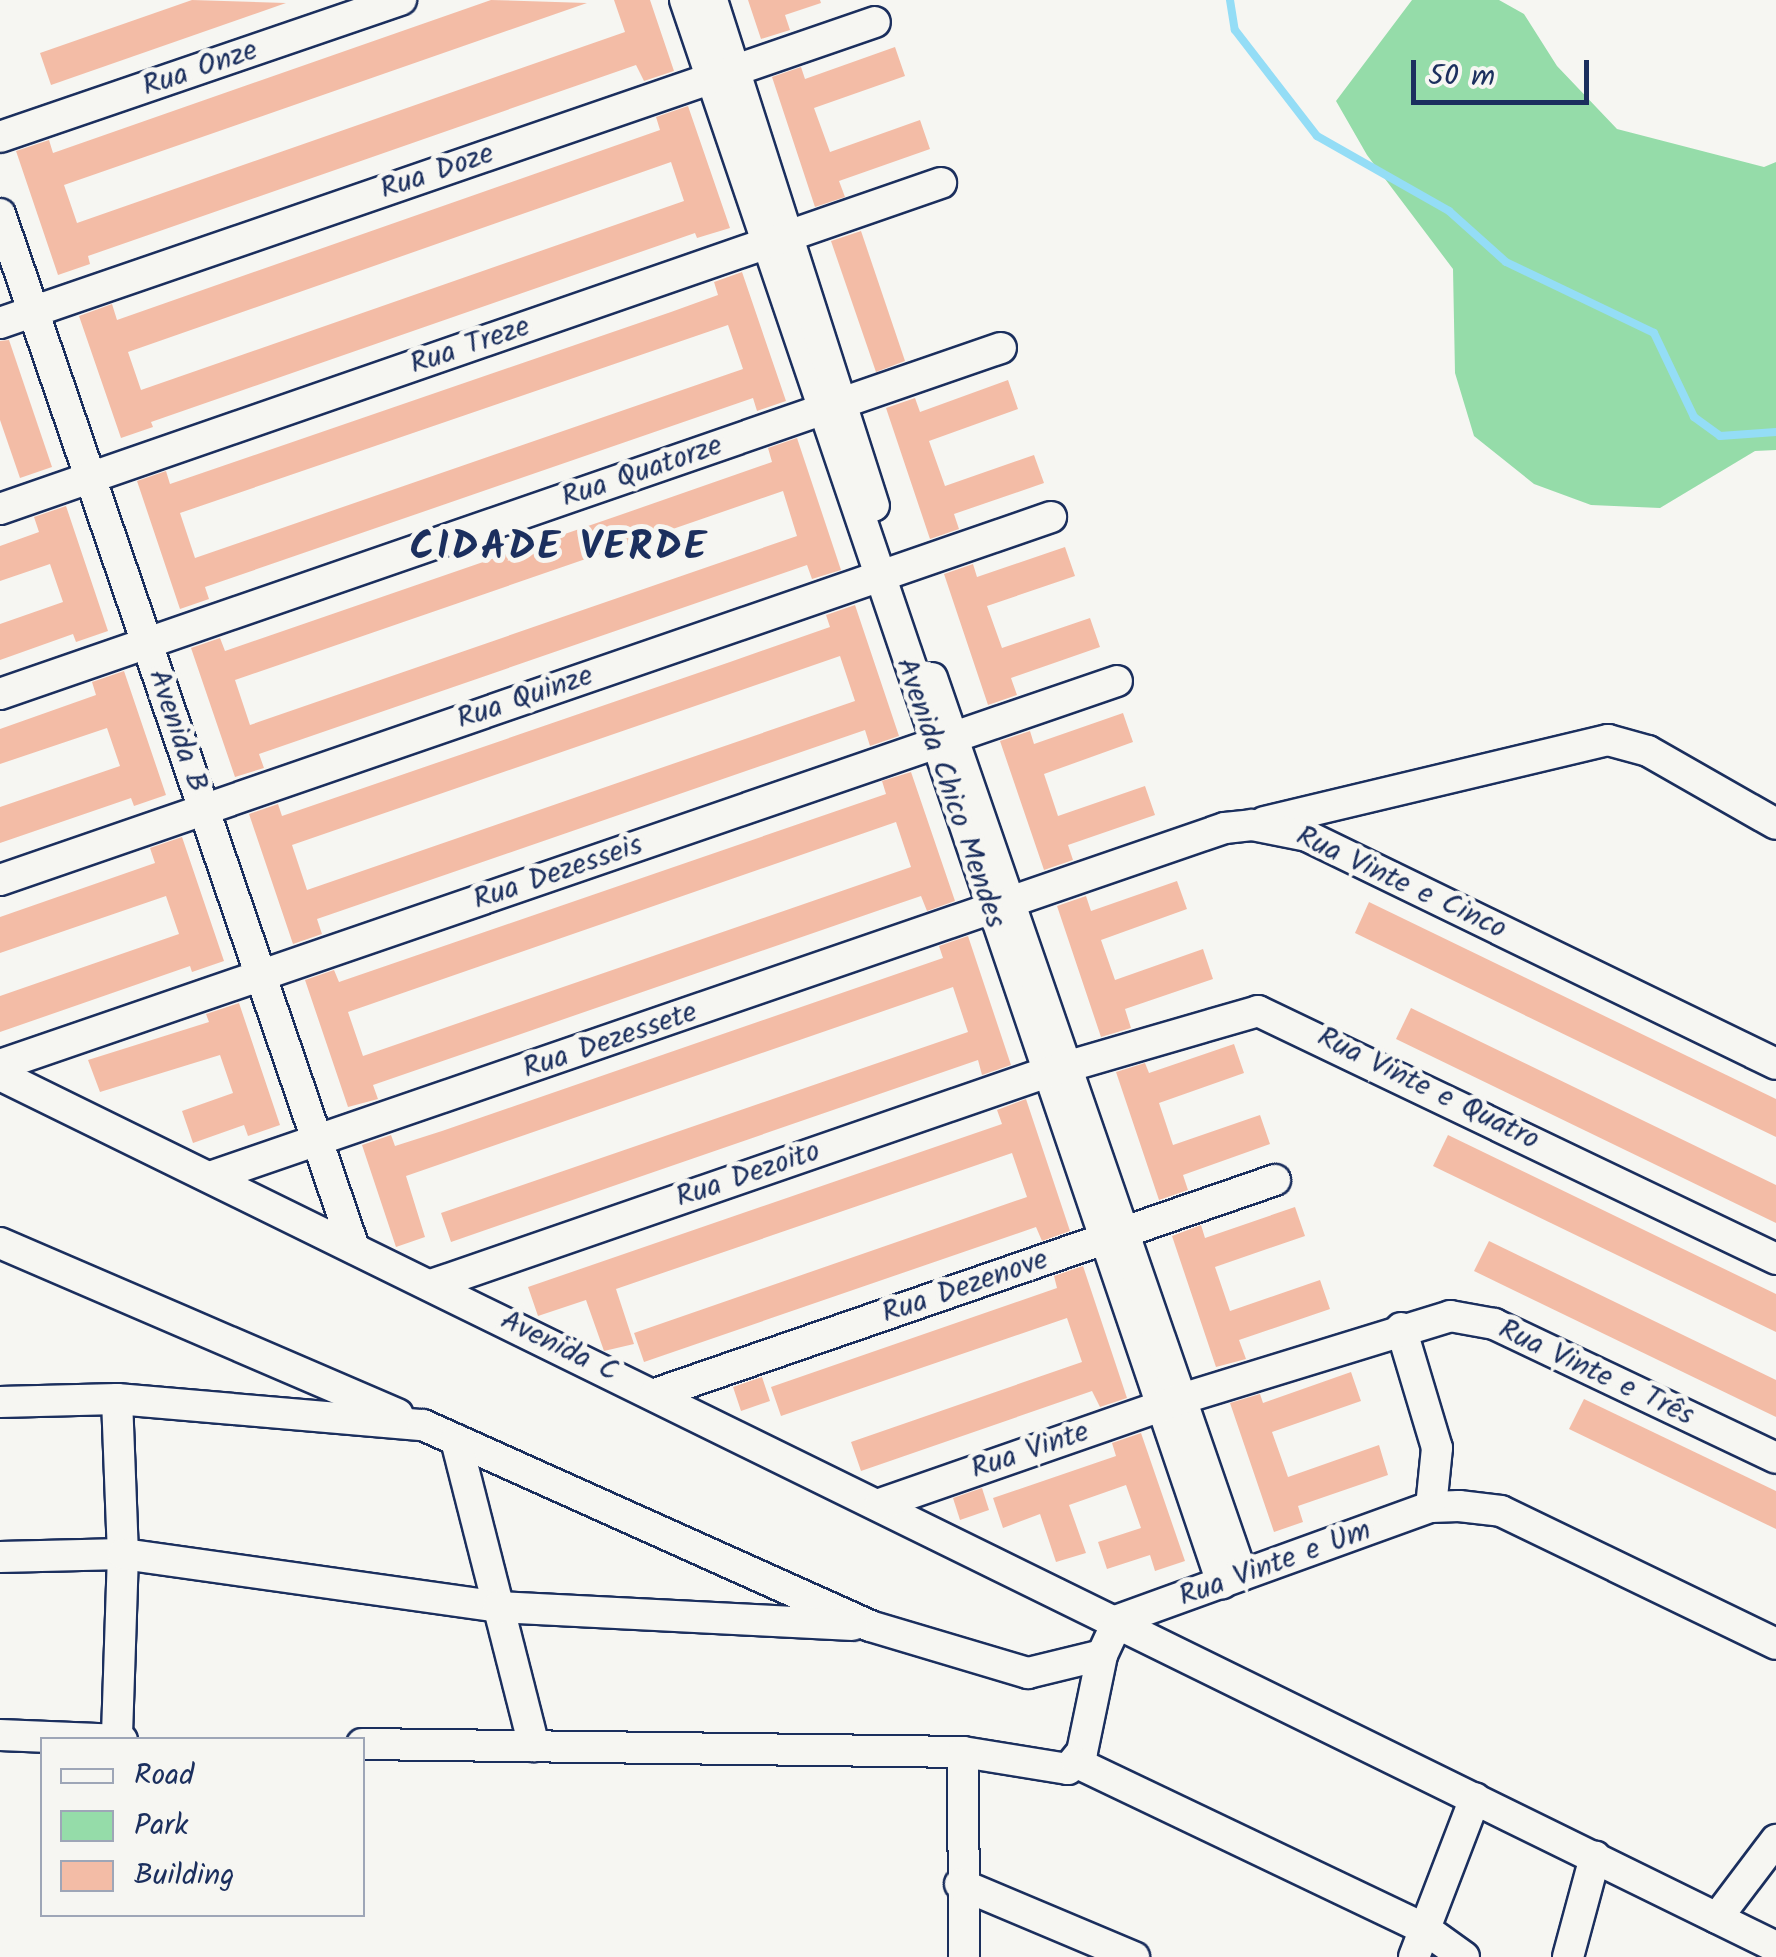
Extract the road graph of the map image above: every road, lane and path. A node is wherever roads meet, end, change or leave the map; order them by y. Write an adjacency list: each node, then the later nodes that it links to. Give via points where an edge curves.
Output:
1 (401, 0): 6 (street, Rua Onze)
2 (685, 0): 5 (street, Avenida Chico Mendes)
3 (712, 0): 5 (street, Avenida Chico Mendes)
4 (875, 22): 5 (street, Rua Doze)
5 (723, 74): 9 (street, Avenida Chico Mendes); 10 (street, Rua Doze)
6 (0, 137)
7 (940, 183): 9 (street, Rua Treze)
8 (0, 214): 10 (street, Avenida B)
9 (778, 240): 13 (street, Avenida Chico Mendes); 14 (street, Rua Treze)
10 (33, 311): 11 (street, Rua Doze); 14 (street, Avenida B)
11 (0, 322)
12 (1001, 348): 13 (street, Rua Quatorze)
13 (830, 407): 17 (street, Avenida Chico Mendes); 18 (street, Rua Quatorze)
14 (90, 478): 15 (street, Rua Treze); 18 (street, Avenida B)
15 (0, 509)
16 (1051, 516): 17 (street, Rua Quinze)
17 (886, 573): 21 (street, Avenida Chico Mendes); 22 (street, Rua Quinze)
18 (147, 644): 20 (street, Rua Quatorze); 22 (street, Avenida B)
19 (1117, 682): 21 (street, Rua Dezesseis)
20 (0, 694)
21 (942, 741): 26 (street, Avenida Chico Mendes); 27 (street, Rua Dezesseis)
22 (204, 810): 25 (street, Rua Quinze); 27 (street, Avenida B)
23 (1776, 824): 24 (street, via 1648,751 1608,740)
24 (1252, 825): 26 (street, Rua Vinte e Cinco, via 1225,828); 29 (street, Rua Vinte e Cinco, via 1307,836)
25 (0, 880)
26 (1000, 908): 30 (street, Avenida Chico Mendes); 32 (street, Rua Dezessete)
27 (261, 975): 28 (street, Rua Dezesseis); 32 (street, Avenida B)
28 (0, 1064)
29 (1776, 1064)
30 (1056, 1069): 35 (street, Avenida Chico Mendes); 38 (street, Rua Vinte e Quatro, via 1239,1012 1277,1015); 39 (street, Rua Dezoito)
31 (0, 1074): 33 (street, Avenida C)
32 (317, 1140): 33 (street, Rua Dezessete); 37 (street, Avenida B)
33 (210, 1177): 37 (street, Avenida C)
34 (1275, 1180): 35 (street, Rua Dezenove)
35 (1113, 1236): 41 (street, Rua Dezenove); 44 (street, Avenida Chico Mendes)
36 (0, 1243): 45 (street)
37 (354, 1248): 39 (street, Avenida C)
38 (1776, 1259)
39 (431, 1285): 41 (street, Avenida C)
40 (1401, 1328): 44 (street, Rua Vinte e Três); 47 (street, Rua Vinte e Três, via 1450,1316 1494,1324); 49 (street, via 1436,1448)
41 (655, 1394): 48 (street, Avenida C)
42 (117, 1400): 43 (street); 45 (street); 50 (street)
43 (0, 1402)
44 (1170, 1402): 48 (street, Rua Vinte); 52 (street, Avenida Chico Mendes)
45 (424, 1425): 46 (street)
46 (456, 1440): 53 (street); 55 (street)
47 (1776, 1458)
48 (880, 1504): 54 (street, Avenida C)
49 (1432, 1507): 52 (street, Rua Vinte e Um); 56 (street, via 1501,1511)
50 (123, 1554): 51 (street); 53 (street); 60 (street)
51 (0, 1557)
52 (1232, 1579): 54 (street, Rua Vinte e Um)
53 (498, 1607): 55 (street); 62 (street)
54 (1118, 1620): 57 (street); 65 (street, Avenida C)
55 (870, 1626): 57 (street, via 1028,1673)
56 (1776, 1644)
57 (1102, 1655): 64 (street)
58 (0, 1735): 59 (street)
59 (60, 1737)
60 (120, 1737)
61 (365, 1744): 62 (street)
62 (534, 1746): 63 (street)
63 (963, 1752): 64 (street, via 1055,1771); 68 (street)
64 (1077, 1763): 70 (street)
65 (1475, 1798): 67 (street, Avenida C); 70 (street)
66 (1776, 1840): 69 (street)
67 (1595, 1858): 69 (street, Avenida C); 75 (street)
68 (960, 1884): 72 (street); 73 (street)
69 (1717, 1918): 71 (street, Avenida C)
70 (1420, 1943): 74 (street)
71 (1776, 1947)
72 (964, 1957)
73 (1134, 1957)
74 (1464, 1957)
75 (1568, 1957)

